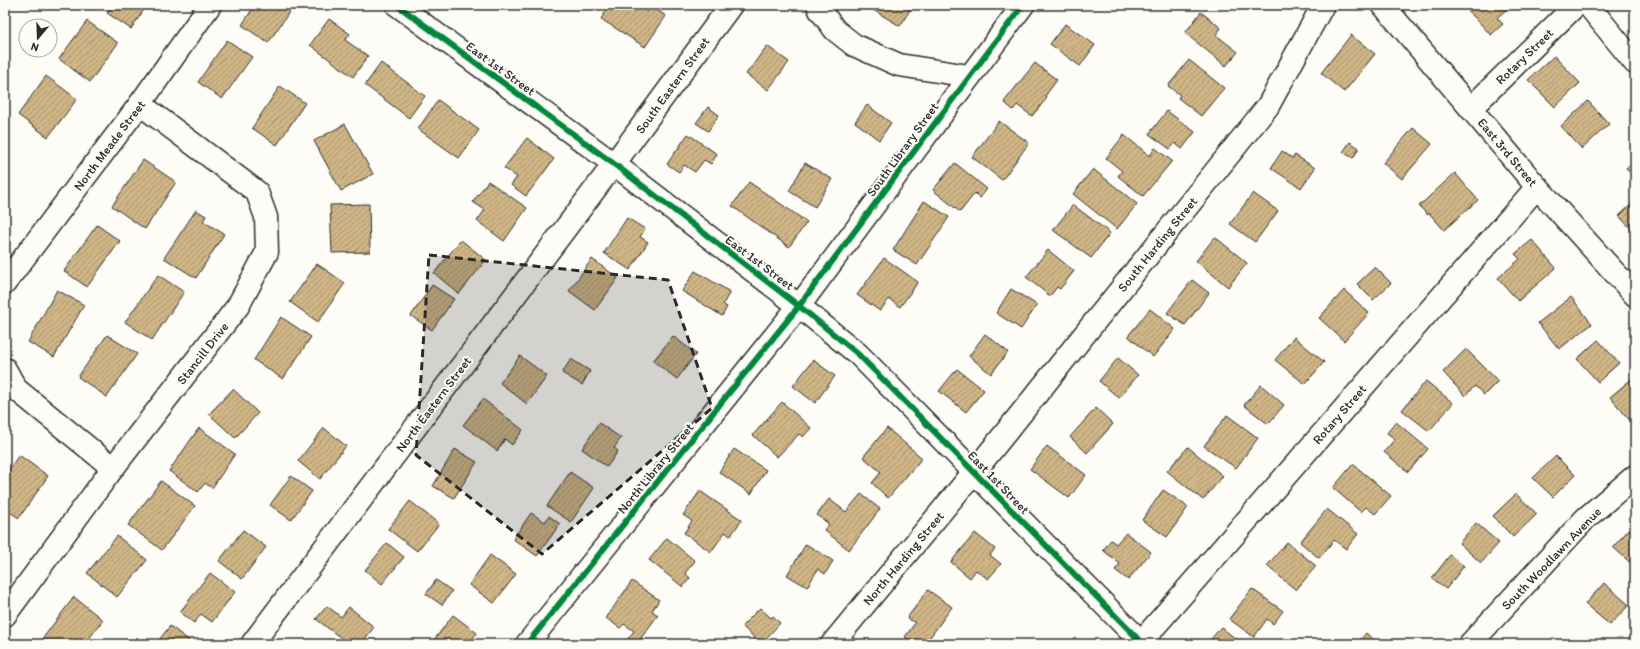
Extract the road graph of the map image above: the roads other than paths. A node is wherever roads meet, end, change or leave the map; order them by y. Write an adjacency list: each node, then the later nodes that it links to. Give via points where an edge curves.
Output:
1 (210, 5): 12 (street, North Meade Street)
2 (397, 5): 14 (street, East 1st Street)
3 (731, 5): 14 (street, South Eastern Street)
4 (818, 5): 11 (street, via 835,30 854,45 899,65)
5 (1022, 5): 11 (street, South Library Street)
6 (1323, 5): 21 (street, South Harding Street, via 1268,106)
7 (1383, 5): 13 (street, East 3rd Street)
8 (1576, 5): 13 (street, Rotary Street)
9 (1588, 5): 10 (street)
10 (1635, 63)
11 (969, 76): 18 (street, South Library Street)
12 (140, 104): 16 (street, North Meade Street); 20 (street, Stancill Drive, via 257,192 266,218 267,252 238,306)
13 (1471, 108): 15 (street, East 3rd Street)
14 (614, 164): 18 (street, East 1st Street); 25 (street, North Eastern Street)
15 (1537, 187): 17 (street, East 3rd Street); 24 (street, Rotary Street)
16 (5, 283)
17 (1635, 295)
18 (799, 306): 21 (street, East 1st Street, via 858,354); 26 (street, North Library Street)
19 (5, 369): 20 (street, via 16,389)
20 (113, 468): 23 (street, Stancill Drive)
21 (974, 472): 24 (street, East 1st Street); 27 (street, North Harding Street)
22 (1635, 476): 28 (street, South Woodlawn Avenue, via 1586,518)
23 (5, 615)
24 (1142, 643)
25 (252, 644)
26 (527, 644)
27 (832, 644)
28 (1470, 644)

